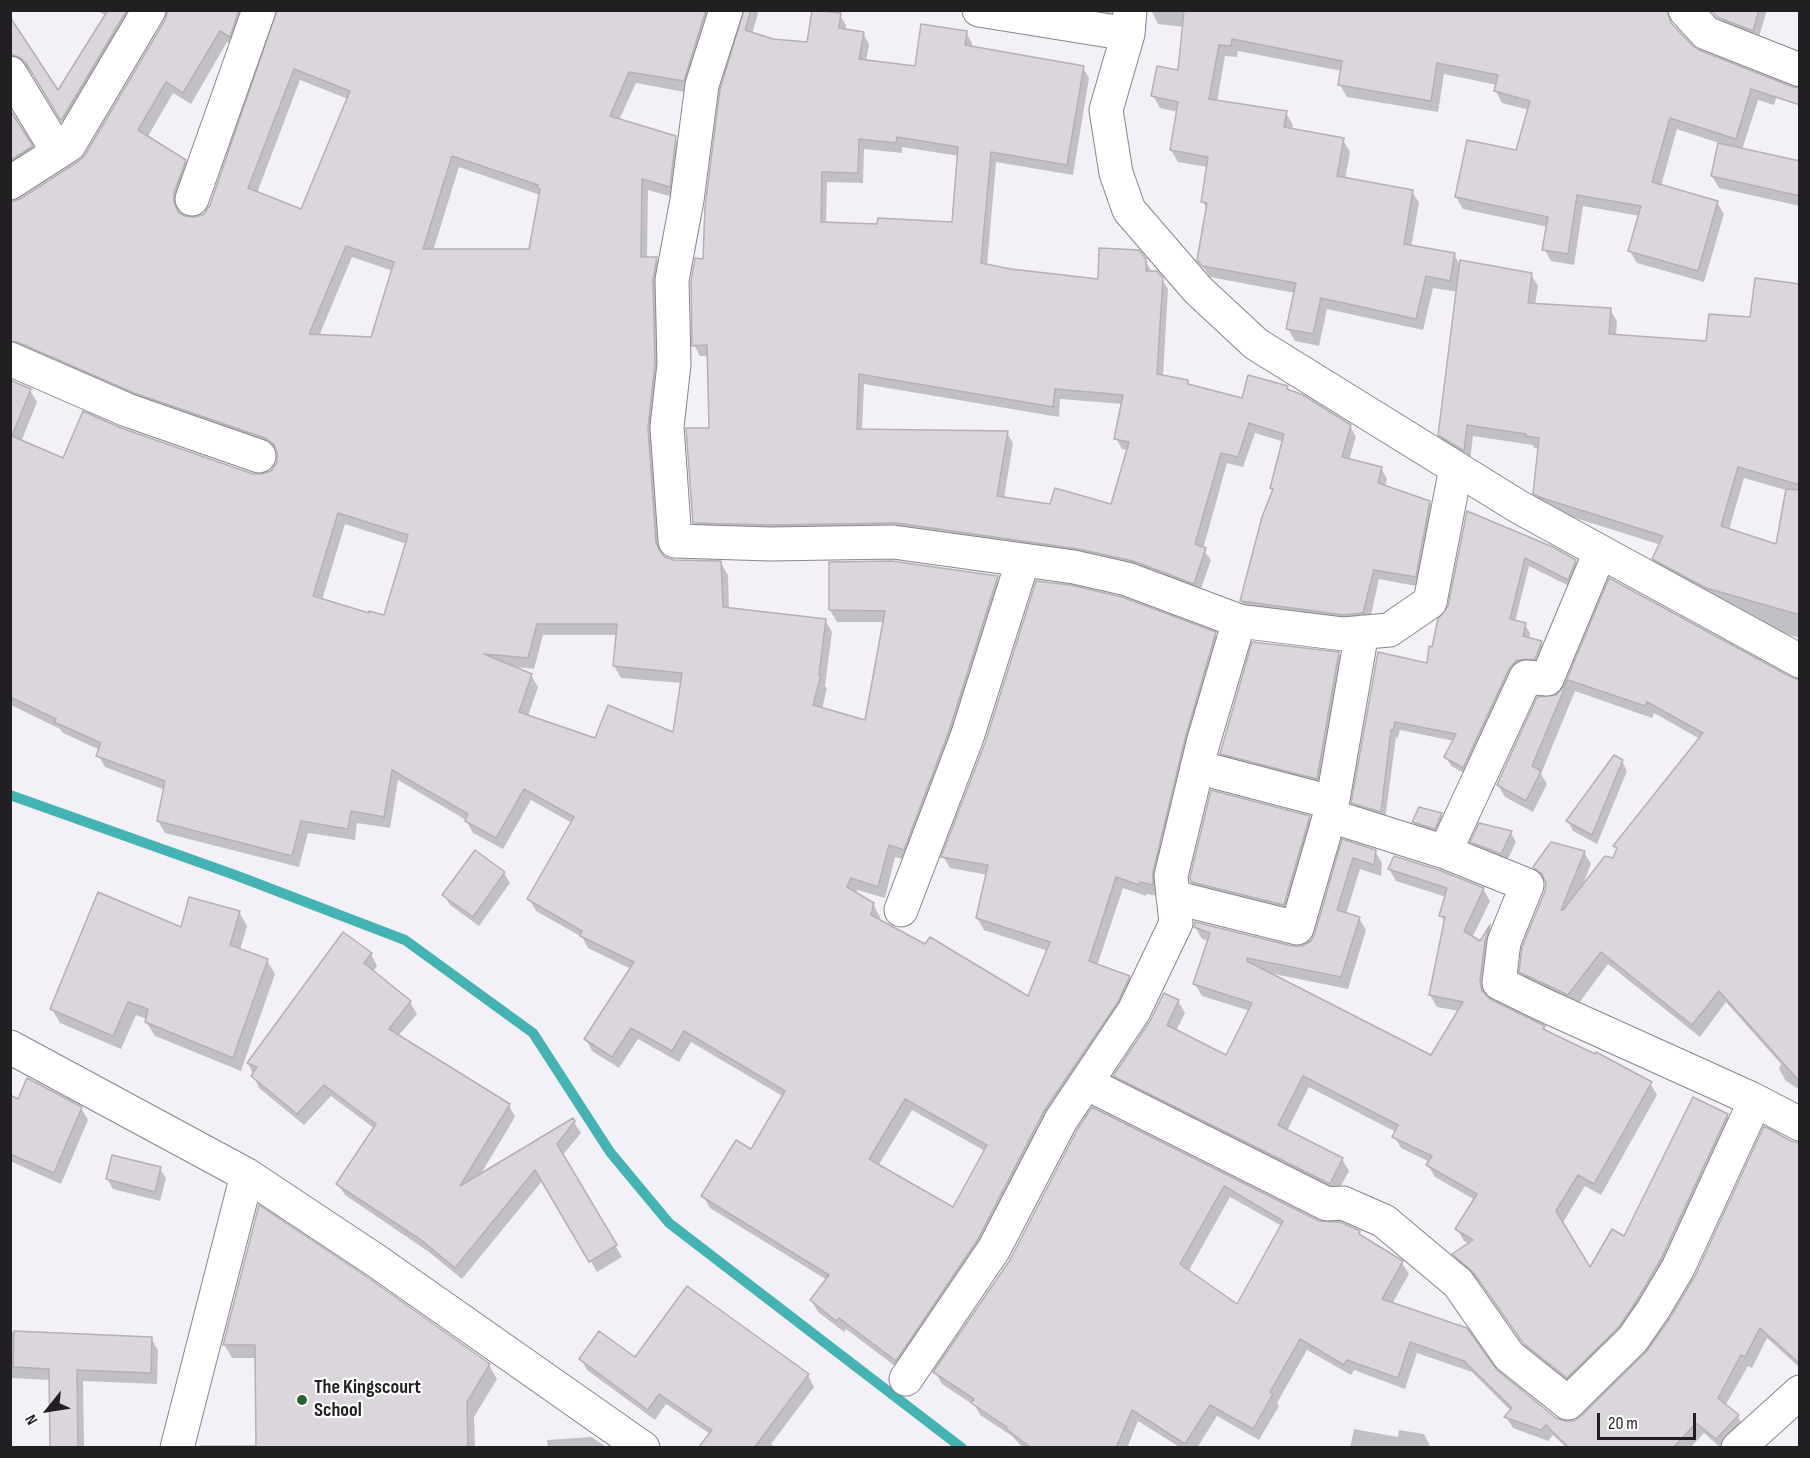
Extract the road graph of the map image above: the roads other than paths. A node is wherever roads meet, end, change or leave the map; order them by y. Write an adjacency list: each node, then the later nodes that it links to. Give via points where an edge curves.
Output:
1 (149, 10): 9 (street, via 69,145)
2 (259, 10): 11 (street)
3 (726, 10): 16 (street, via 702,85 672,280 674,364 667,427 675,541 893,542)
4 (979, 10): 6 (street)
5 (1685, 10): 7 (street, via 1706,33)
6 (1129, 22): 14 (street, via 1106,110 1116,173 1129,210 1198,290 1256,344)
7 (1800, 70)
8 (10, 73): 9 (street)
9 (58, 152): 10 (street)
10 (10, 183)
11 (192, 199)
12 (10, 359): 13 (street, via 127,410)
13 (259, 456)
14 (1456, 468): 15 (street); 18 (street, via 1430,602 1389,630)
15 (1600, 552): 19 (street); 22 (street, via 1547,679 1526,677)
16 (1023, 560): 17 (street, via 1127,579); 24 (street, via 967,737)
17 (1239, 621): 18 (street, via 1344,634); 20 (street)
18 (1362, 632): 21 (street)
19 (1800, 661)
20 (1197, 767): 21 (street, via 1323,800); 23 (street, via 1171,876)
21 (1331, 811): 22 (street, via 1337,818); 23 (street, via 1297,928)
22 (1445, 852): 27 (street, via 1527,885 1504,942 1499,983)
23 (1173, 897): 26 (street, via 1176,923 1139,1002)
24 (901, 910)
25 (10, 1047): 29 (street)
26 (1086, 1083): 27 (street, via 1327,1204 1343,1203 1384,1221 1458,1283 1509,1356 1568,1403 1633,1339 1653,1310 1678,1268); 30 (street, via 1061,1120 994,1249)
27 (1755, 1101): 28 (street)
28 (1800, 1124)
29 (246, 1175): 32 (street); 33 (street, via 375,1260)
30 (906, 1379)
31 (1800, 1392): 34 (street)
32 (177, 1448)
33 (643, 1448)
34 (1738, 1448)

